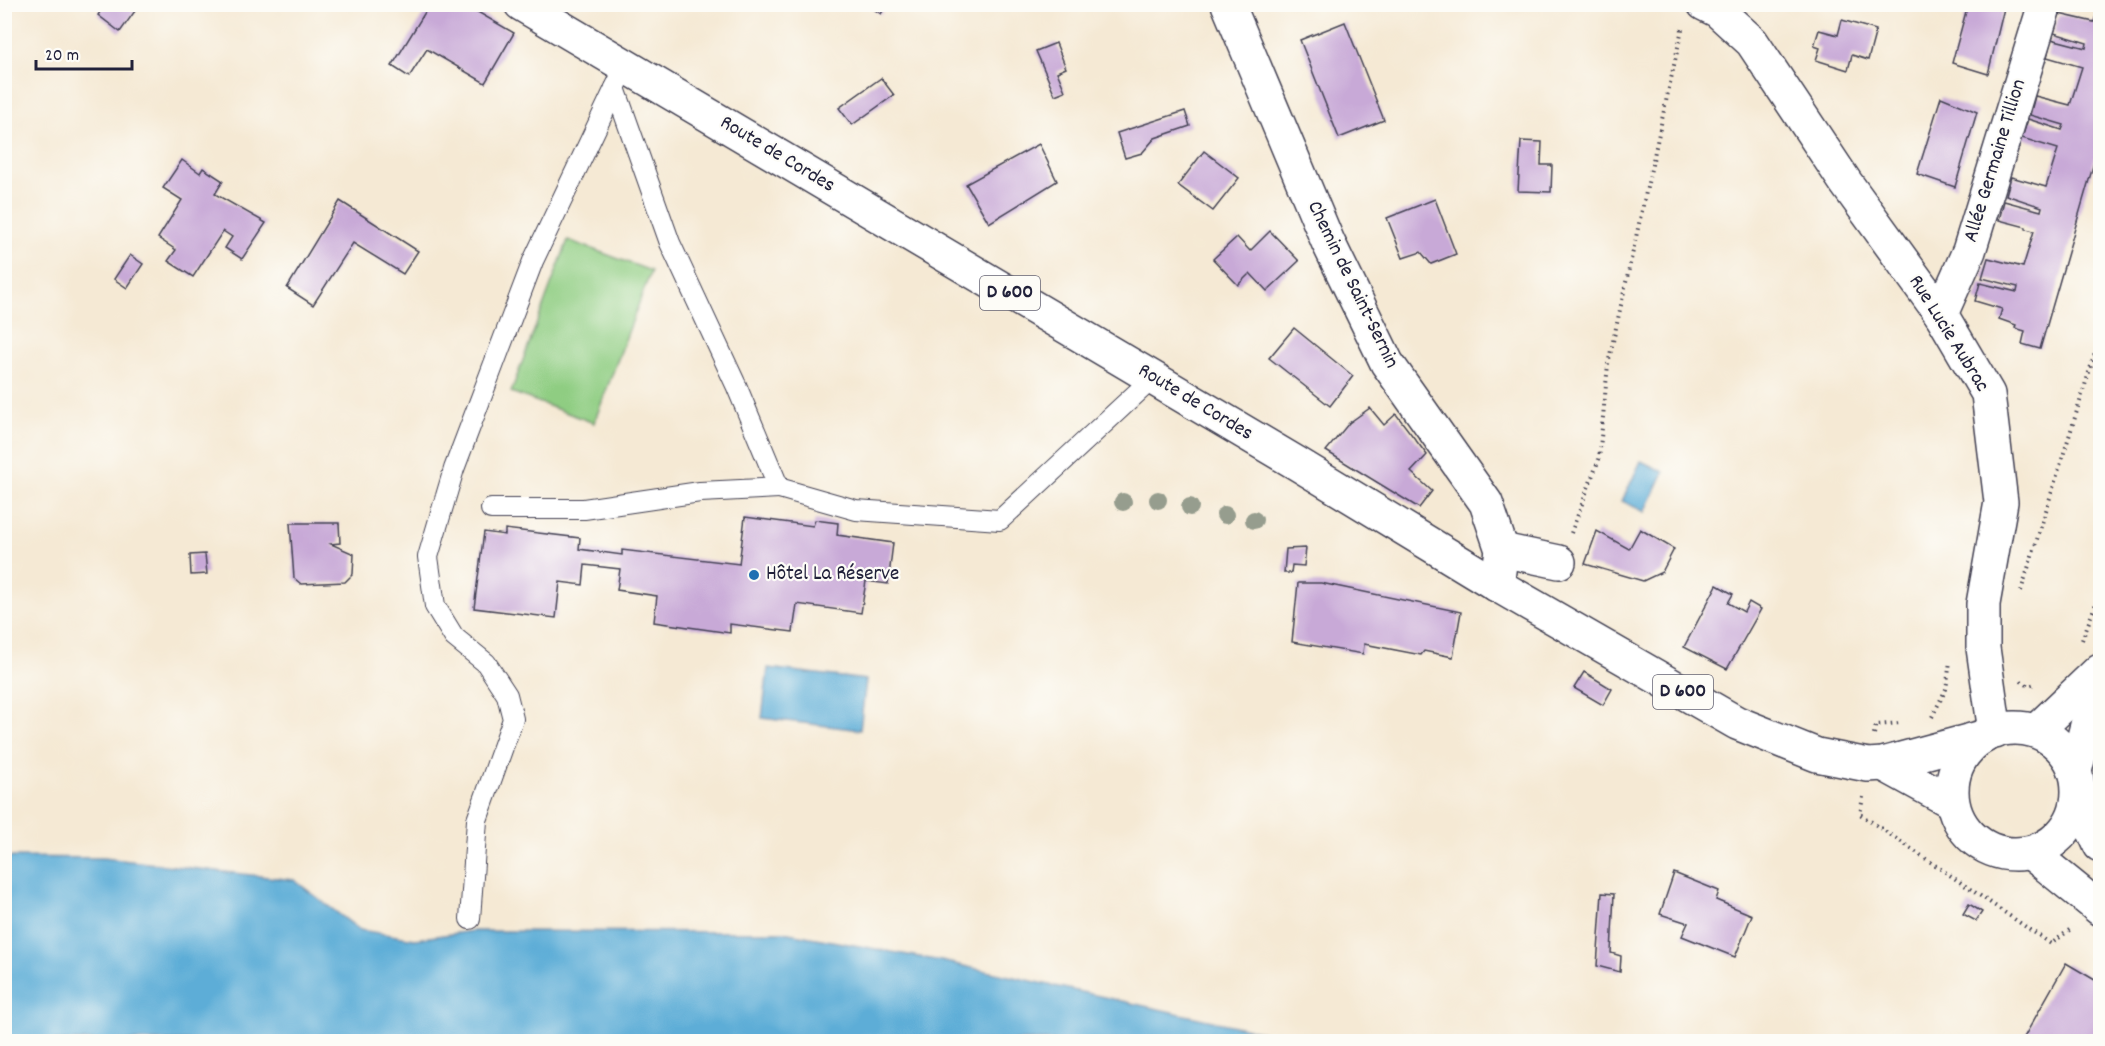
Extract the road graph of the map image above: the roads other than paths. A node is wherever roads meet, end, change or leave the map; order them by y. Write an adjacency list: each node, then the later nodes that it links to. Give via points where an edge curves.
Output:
1 (520, 4): 5 (main road, Route de Cordes / D 600)
2 (1228, 4): 10 (main road, Chemin de Saint-Sernin, via 1328,242 1387,363 1486,503)
3 (2045, 4): 6 (main road, Allée Germaine Tillion, via 1969,251)
4 (1693, 16): 6 (main road, Rue Lucie Aubrac, via 1718,11 1752,42 1846,183)
5 (620, 76): 7 (main road, Route de Cordes / D 600); 8 (lane, via 670,243); 23 (lane, via 533,261 454,469 428,557 435,606 454,638 486,663 507,695 513,719 477,820)
6 (1941, 314): 16 (main road, Rue Lucie Aubrac, via 1988,394 2001,502 1983,604)
7 (1153, 378): 8 (lane, via 1000,520 856,510); 12 (main road, Route de Cordes / D 600)
8 (779, 488): 9 (lane, via 700,492 584,509)
9 (491, 509)
10 (1502, 550): 11 (main road); 12 (main road, Chemin de Saint-Sernin)
11 (1559, 562)
12 (1497, 585): 17 (main road, Route de Cordes / D 600, via 1737,723 1817,755 1868,765)
13 (2100, 670): 15 (main road)
14 (2100, 676): 18 (main road)
15 (2036, 731): 16 (main road, via 2003,729); 18 (main road, via 2066,753)
16 (1989, 734): 17 (main road, Route de Cordes / D 600); 19 (main road, via 1970,746 1958,762 1952,781)
17 (1883, 764): 19 (main road, Route de Cordes / D 600)
18 (2077, 785): 20 (main road); 21 (main road, via 2075,812 2066,830)
19 (1952, 802): 21 (main road, via 1958,822 1972,839 1989,850 2010,855)
20 (2100, 844)
21 (2031, 853): 22 (main road)
22 (2100, 909)
23 (470, 919)

